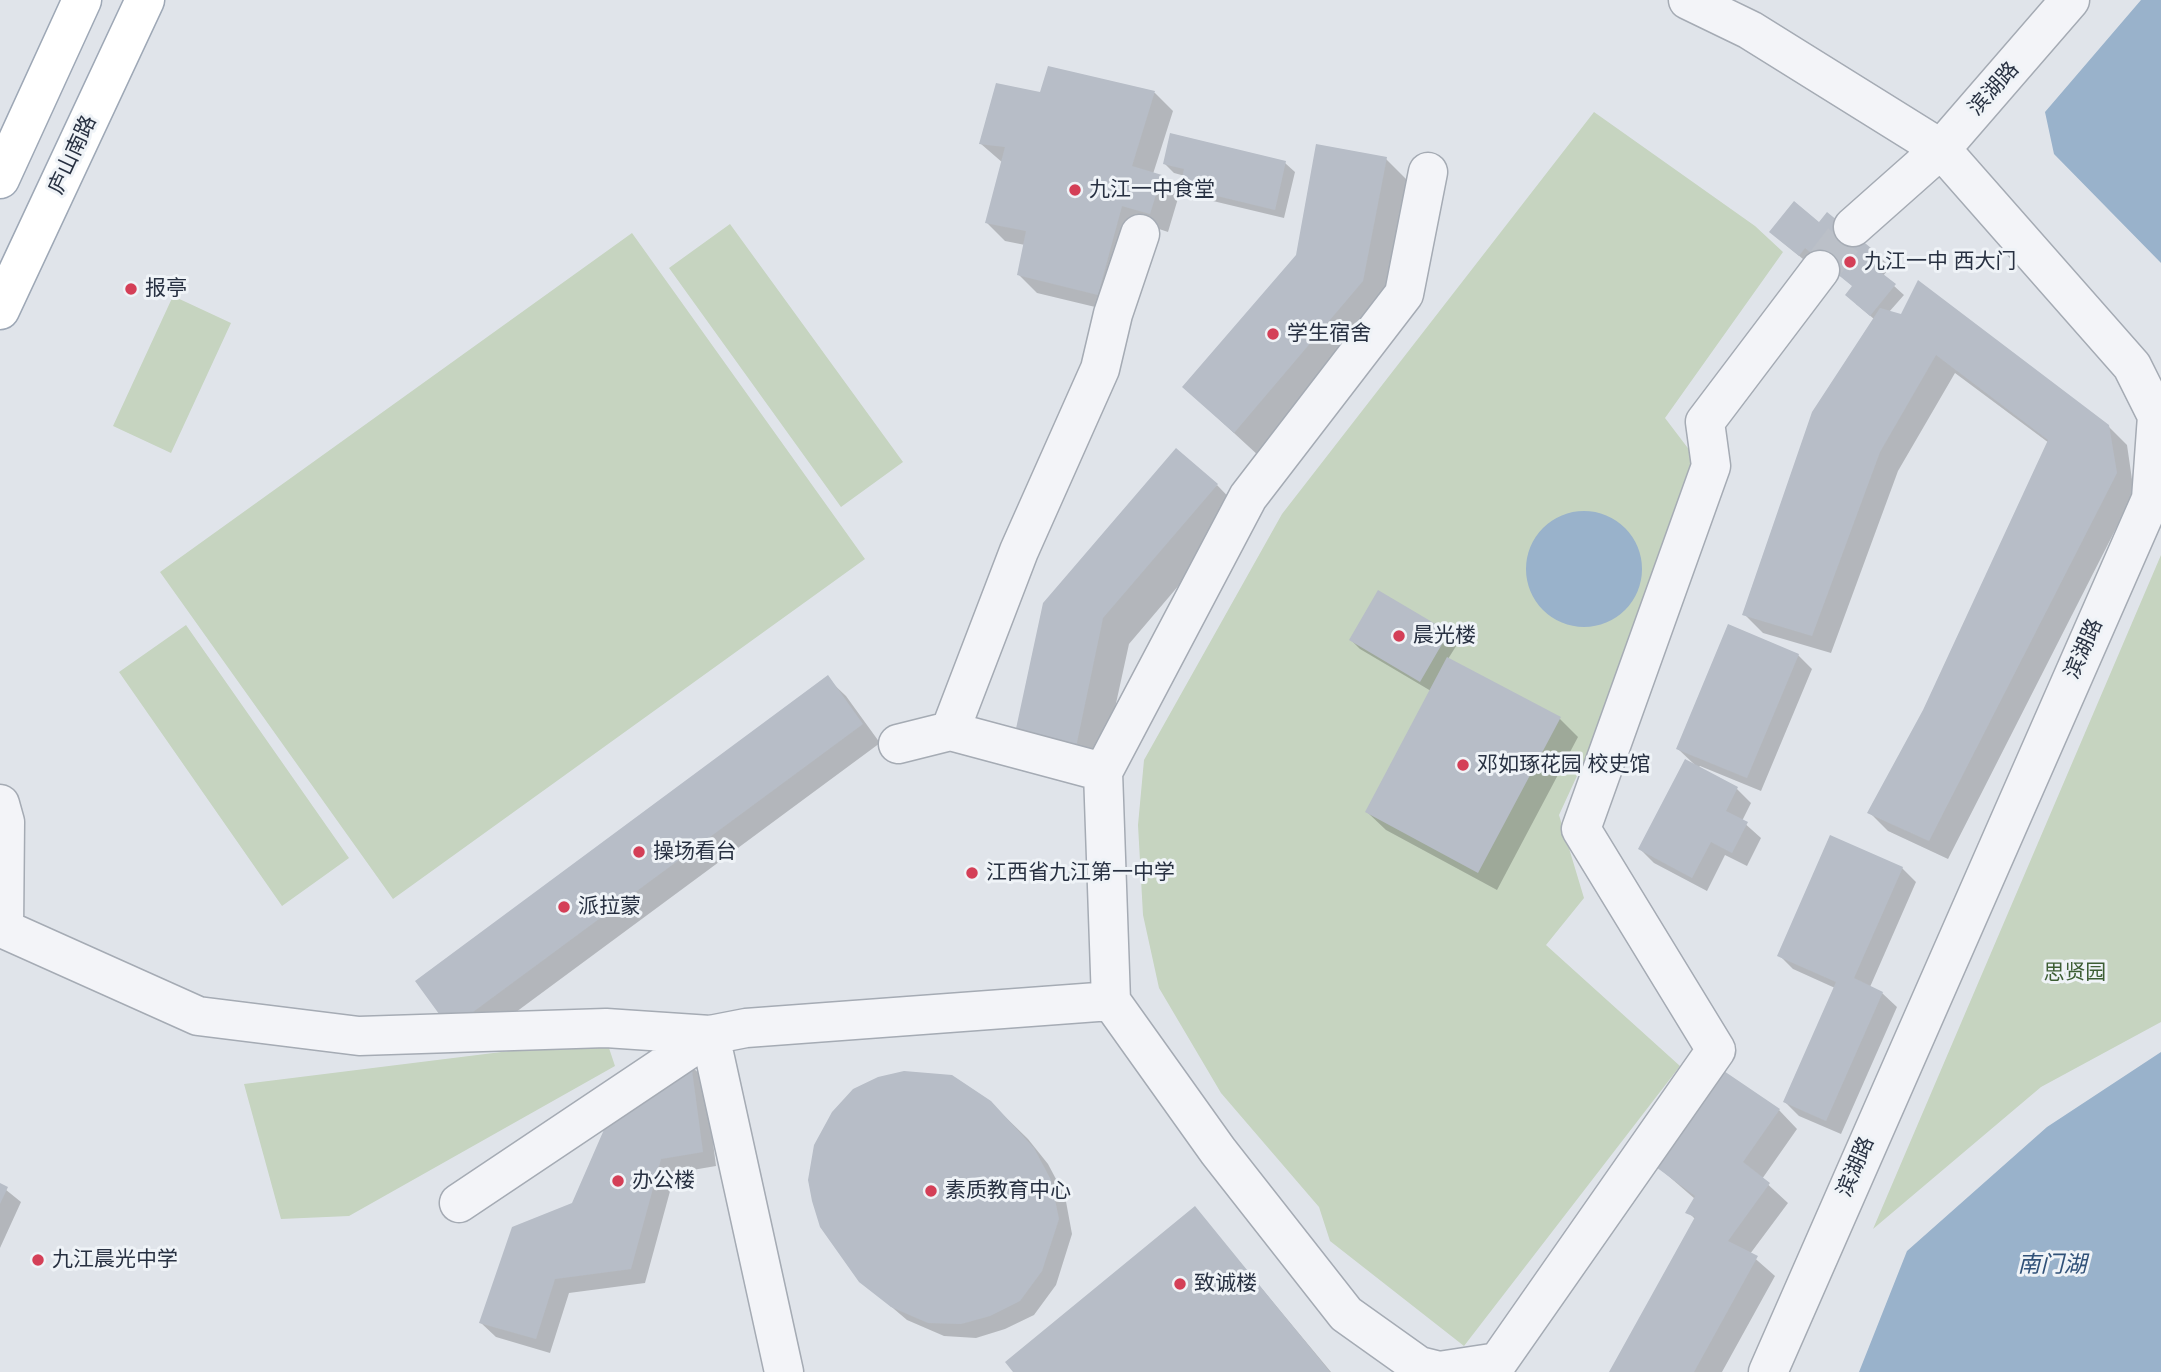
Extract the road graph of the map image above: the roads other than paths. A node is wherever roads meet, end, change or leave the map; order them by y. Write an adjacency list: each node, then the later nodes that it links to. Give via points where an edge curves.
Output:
1 (82, 0): 7 (main road)
2 (145, 0): 11 (main road, 庐山南路)
3 (1688, 0): 5 (street, via 1751,30)
4 (2070, 0): 5 (street, 滨湖路)
5 (1941, 149): 8 (street); 21 (street, 滨湖路, via 2132,366 2157,416 2151,499)
6 (1428, 172): 14 (street, via 1404,294 1248,497)
7 (0, 179)
8 (1853, 227)
9 (1140, 234): 12 (street, via 1100,369 1019,551)
10 (1820, 270): 17 (street, via 1705,422 1712,466 1581,829 1716,1050 1498,1362 1439,1371 1419,1366 1346,1314 1218,1150)
11 (0, 310)
12 (950, 731): 13 (street); 14 (street)
13 (898, 744)
14 (1103, 772): 17 (street)
15 (0, 804): 16 (street, via 5,822)
16 (2, 930): 18 (street, via 198,1016 359,1036 606,1028)
17 (1111, 1001): 18 (street, via 746,1028)
18 (710, 1035): 19 (street); 20 (street)
19 (459, 1203)
20 (784, 1372)
21 (1768, 1372)

